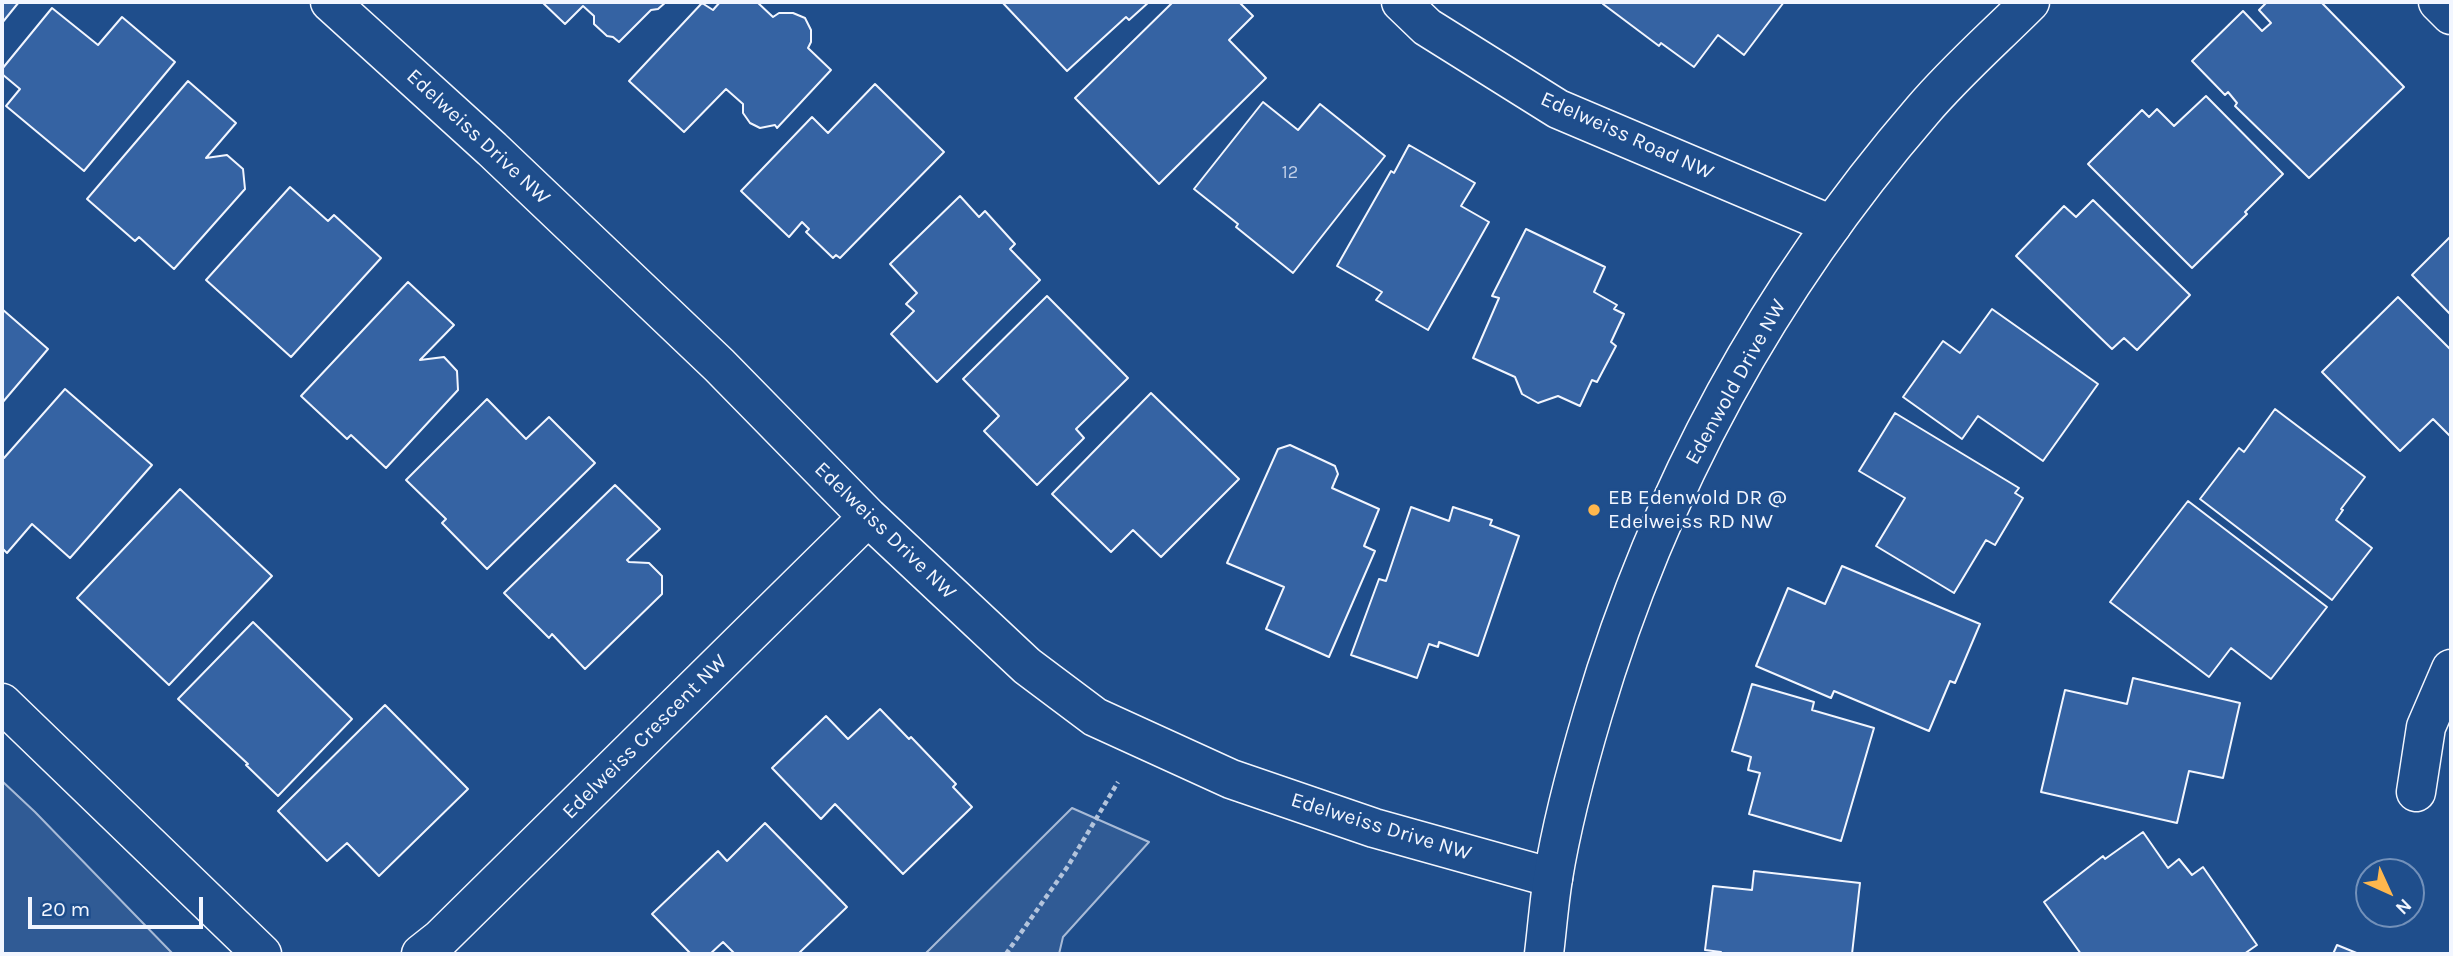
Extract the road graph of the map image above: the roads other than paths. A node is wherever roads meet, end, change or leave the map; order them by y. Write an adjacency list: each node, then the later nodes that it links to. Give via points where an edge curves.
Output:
1 (330, 2): 7 (street, Edelweiss Drive NW, via 719,365)
2 (1401, 2): 6 (street, Edelweiss Road NW, via 1427,27 1558,109)
3 (2030, 2): 6 (street, Edenwold Drive NW, via 1924,108)
4 (2438, 2): 5 (street)
5 (2451, 15)
6 (1832, 225): 11 (street, Edenwold Drive NW, via 1766,322 1707,425 1656,534 1613,646 1579,761)
7 (867, 517): 11 (street, Edelweiss Drive NW, via 1027,666 1095,717 1231,779 1361,824); 13 (street, Edelweiss Crescent NW)
8 (2451, 669): 10 (street, via 2426,727)
9 (2, 704): 12 (street)
10 (2416, 792)
11 (1553, 878): 14 (street, Edenwold Drive NW)
12 (262, 954)
13 (421, 954)
14 (1544, 954)

